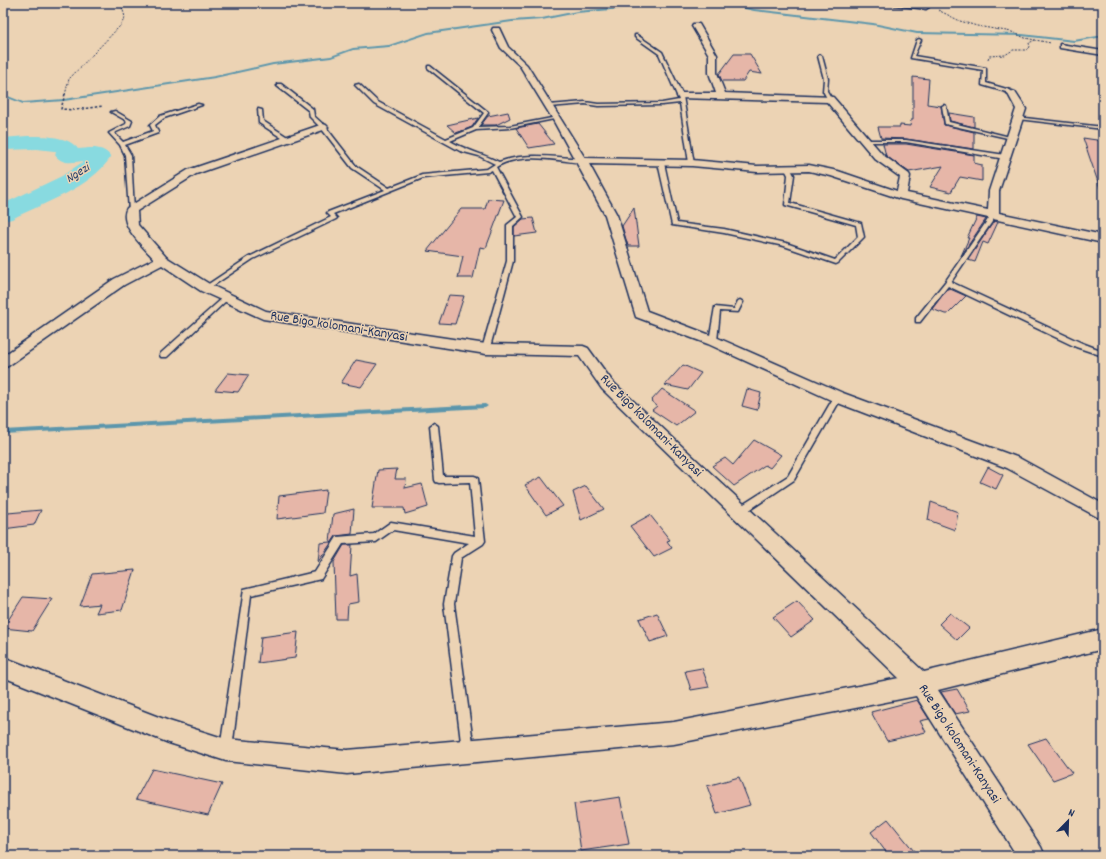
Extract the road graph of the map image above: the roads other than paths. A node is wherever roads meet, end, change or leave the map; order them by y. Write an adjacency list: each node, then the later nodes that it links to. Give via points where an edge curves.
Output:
1 (895, 3): 2 (street)
2 (926, 7)
3 (696, 26): 14 (street, via 713,55 713,73)
4 (496, 30): 18 (street, via 505,48 523,65)
5 (636, 36): 15 (lane, via 660,53)
6 (919, 40): 13 (lane, via 912,57 985,69 984,84)
7 (1064, 46): 8 (street)
8 (1103, 53)
9 (820, 56): 16 (lane, via 826,79 825,91)
10 (429, 67): 26 (lane, via 486,113)
11 (279, 85): 24 (lane, via 311,110 312,116)
12 (357, 85): 29 (lane, via 376,102)
13 (1012, 94): 23 (street, via 1021,110)
14 (721, 95): 15 (street); 16 (street)
15 (681, 98): 18 (lane, via 654,104 585,103); 35 (lane)
16 (830, 99): 30 (street)
17 (200, 105): 31 (lane, via 162,117 152,125 156,132)
18 (549, 106): 22 (street)
19 (944, 106): 27 (lane, via 947,123)
20 (260, 110): 28 (lane, via 261,122)
21 (113, 112): 31 (lane, via 130,121 128,125 111,133)
22 (557, 118): 26 (lane, via 510,127); 33 (street)
23 (1018, 118): 25 (lane); 27 (street)
24 (323, 126): 28 (street); 38 (lane, via 354,167)
25 (1103, 128)
26 (475, 129): 29 (lane)
27 (1012, 138): 32 (street)
28 (287, 139): 40 (street, via 192,172)
29 (446, 141): 36 (lane, via 462,150 481,155)
30 (865, 141): 32 (lane, via 906,141); 39 (street, via 878,157 906,176)
31 (122, 144): 40 (lane, via 128,155)
32 (1005, 157): 41 (street, via 994,191)
33 (582, 161): 34 (street); 36 (lane, via 526,157); 49 (street, via 611,215 641,314)
34 (661, 162): 35 (street); 37 (lane, via 674,224 724,231 786,245 836,262 861,237 859,224 787,204 791,175)
35 (692, 163): 37 (street, via 757,169)
36 (495, 165): 38 (lane, via 488,170 422,177); 50 (lane, via 520,217 510,225 510,261)
37 (788, 168): 39 (street, via 809,168 834,173)
38 (389, 190): 45 (lane, via 330,212 334,218 251,258)
39 (901, 196): 41 (street)
40 (131, 210): 43 (street, Rue Bigo kolomani-Kanyasi, via 132,226)
41 (993, 216): 42 (street); 44 (lane)
42 (1103, 239)
43 (162, 260): 45 (street, Rue Bigo kolomani-Kanyasi); 53 (street, via 120,282)
44 (947, 283): 48 (lane); 51 (lane)
45 (206, 288): 46 (street, Rue Bigo kolomani-Kanyasi)
46 (226, 298): 50 (street, Rue Bigo kolomani-Kanyasi, via 263,315); 52 (lane)
47 (740, 302): 49 (lane, via 736,311 717,308)
48 (918, 320)
49 (713, 341): 54 (street)
50 (486, 349): 56 (street, Rue Bigo kolomani-Kanyasi, via 583,351 607,385)
51 (1103, 354)
52 (164, 355)
53 (3, 363)
54 (838, 397): 56 (lane, via 791,478); 57 (street, via 1013,463)
55 (434, 426): 58 (lane, via 439,480 474,479)
56 (739, 512): 61 (street, Rue Bigo kolomani-Kanyasi)
57 (1103, 513)
58 (480, 541): 62 (lane, via 391,526 376,538 340,540 318,576 247,592); 63 (lane, via 457,556 449,604)
59 (1103, 639): 61 (street)
60 (3, 667): 62 (street, via 169,732)
61 (921, 684): 63 (street, via 674,733); 64 (street, Rue Bigo kolomani-Kanyasi)
62 (226, 750): 63 (street, via 347,762)
63 (468, 752)
64 (1032, 856)

